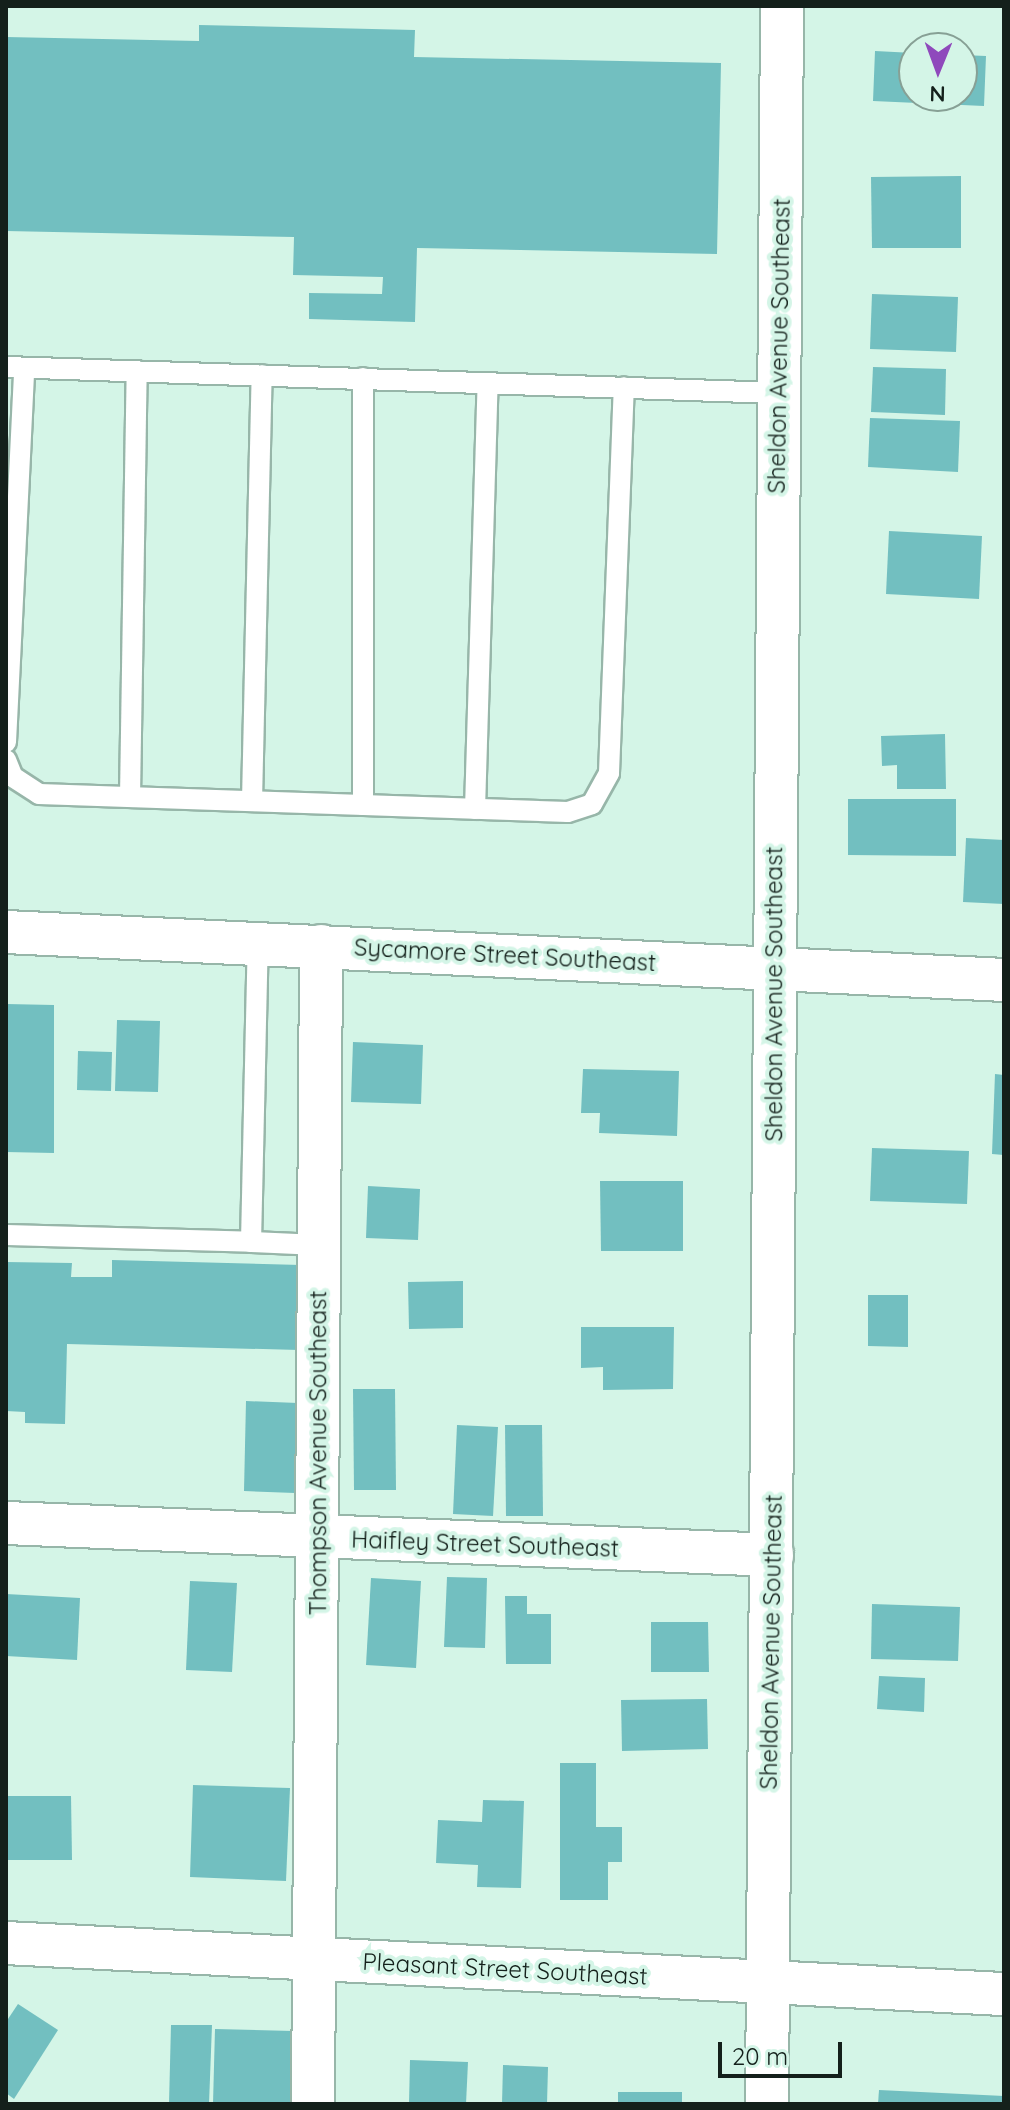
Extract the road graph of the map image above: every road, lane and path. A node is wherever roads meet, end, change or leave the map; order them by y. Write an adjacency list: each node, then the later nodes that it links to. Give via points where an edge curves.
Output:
1 (782, 6): 8 (street, Sheldon Avenue Southeast)
2 (15, 367): 3 (lane); 9 (lane)
3 (137, 371): 4 (lane); 11 (lane)
4 (262, 375): 5 (lane); 12 (lane)
5 (363, 378): 6 (lane); 13 (lane)
6 (488, 383): 7 (lane); 14 (lane)
7 (624, 387): 8 (lane); 14 (lane, via 609,773 592,804 568,812)
8 (778, 393): 18 (street, Sheldon Avenue Southeast)
9 (6, 742)
10 (6, 760): 11 (lane, via 13,777 39,794)
11 (130, 797): 12 (lane)
12 (252, 801): 13 (lane)
13 (363, 805): 14 (lane)
14 (475, 809)
15 (6, 932): 16 (street, Sycamore Street Southeast)
16 (258, 943): 17 (street, Sycamore Street Southeast); 21 (lane)
17 (321, 946): 18 (street, Sycamore Street Southeast); 22 (street, Thompson Avenue Southeast)
18 (773, 967): 19 (street, Sycamore Street Southeast); 25 (street, Sheldon Avenue Southeast)
19 (1004, 980)
20 (6, 1235): 21 (lane)
21 (251, 1242): 22 (lane)
22 (320, 1245): 24 (street, Thompson Avenue Southeast)
23 (6, 1523): 24 (street, Haifley Street Southeast)
24 (318, 1538): 25 (street, Haifley Street Southeast); 27 (street, Thompson Avenue Southeast)
25 (772, 1555): 28 (street, Sheldon Avenue Southeast)
26 (6, 1943): 27 (street, Pleasant Street Southeast)
27 (316, 1960): 28 (street, Pleasant Street Southeast); 30 (street, Thompson Avenue Southeast)
28 (768, 1981): 29 (street, Pleasant Street Southeast); 31 (street, Sheldon Avenue Southeast)
29 (1004, 1994)
30 (313, 2104)
31 (767, 2104)

